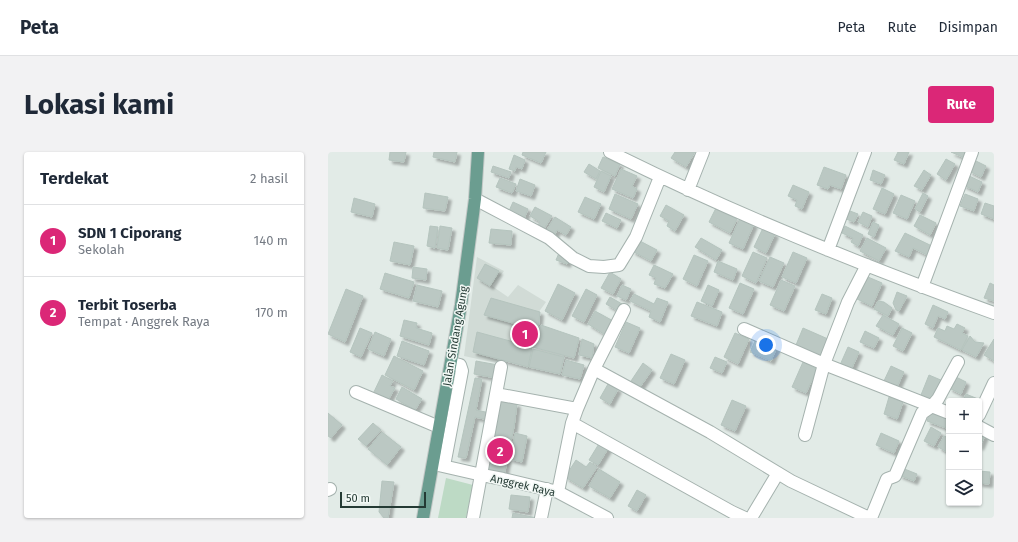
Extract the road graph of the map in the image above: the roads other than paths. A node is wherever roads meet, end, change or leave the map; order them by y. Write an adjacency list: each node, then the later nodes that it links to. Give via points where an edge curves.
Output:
1 (478, 152): 8 (main road, Jalan Sindang Agung)
2 (610, 152): 6 (street)
3 (703, 152): 7 (street)
4 (866, 152): 9 (street)
5 (972, 152): 11 (street)
6 (660, 177): 7 (street); 8 (street, via 636,236 619,265 611,267 590,266 573,258 549,238)
7 (688, 190): 9 (street)
8 (475, 199): 22 (main road, Jalan Sindang Agung, via 451,363)
9 (828, 250): 10 (street)
10 (867, 265): 11 (street); 16 (street, via 848,302)
11 (922, 287): 13 (street)
12 (624, 310): 18 (street)
13 (994, 313)
14 (744, 329): 16 (street)
15 (958, 362): 23 (street)
16 (824, 364): 23 (street); 30 (street)
17 (501, 367): 21 (street)
18 (594, 368): 24 (street); 33 (street)
19 (994, 383): 25 (street)
20 (356, 392): 28 (street)
21 (496, 394): 24 (street); 34 (street)
22 (449, 406): 28 (main road, Jalan Sindang Agung); 32 (street)
23 (932, 406): 26 (street); 43 (street, via 922,413 895,476 887,479)
24 (576, 409): 27 (street)
25 (982, 409)
26 (946, 412)
27 (572, 423): 36 (street); 41 (street)
28 (439, 427): 32 (main road, Jalan Sindang Agung)
29 (982, 429): 31 (street)
30 (805, 435)
31 (994, 435)
32 (439, 465): 34 (street, Anggrek Raya); 37 (main road, Jalan Sindang Agung)
33 (778, 473): 42 (street); 43 (street)
34 (482, 475): 35 (street, Anggrek Raya); 38 (street)
35 (547, 489): 36 (street, Anggrek Raya); 39 (street)
36 (558, 492): 40 (street, Anggrek Raya)
37 (423, 518)
38 (473, 518)
39 (541, 518)
40 (607, 518)
41 (745, 518)
42 (751, 518)
43 (870, 518)

